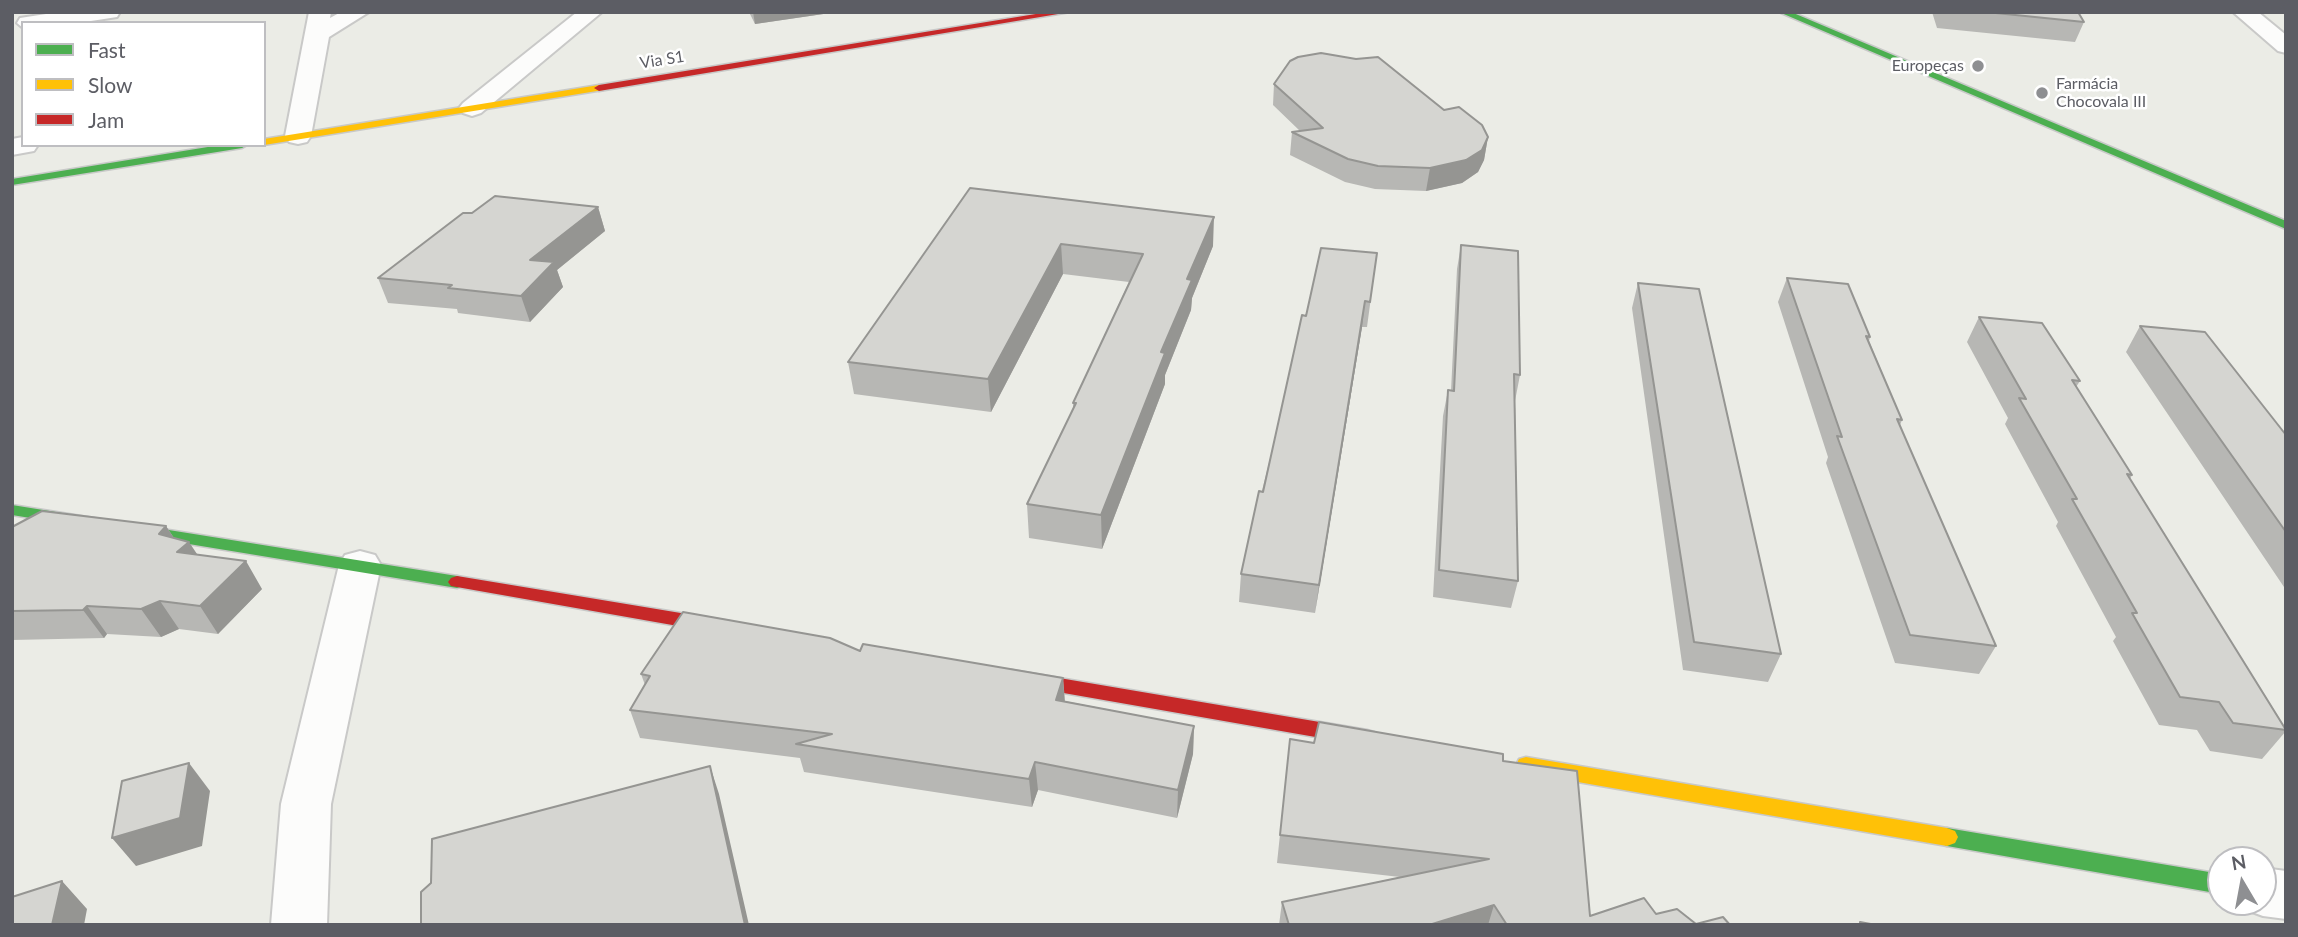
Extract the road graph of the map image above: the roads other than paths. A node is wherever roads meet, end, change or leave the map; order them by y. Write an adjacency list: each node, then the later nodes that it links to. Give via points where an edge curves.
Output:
1 (109, 12): 7 (street)
2 (358, 12): 8 (street)
3 (591, 12): 10 (street)
4 (1066, 12): 10 (street, Via S1)
5 (2244, 12): 9 (street)
6 (1794, 14): 15 (street)
7 (40, 21)
8 (319, 23): 11 (street)
9 (2286, 46)
10 (472, 108): 11 (street, Via S1)
11 (298, 136): 12 (street, Via S1)
12 (266, 142)
13 (230, 147): 14 (street)
14 (12, 182)
15 (2286, 225)
16 (12, 510): 17 (street)
17 (360, 565): 18 (street); 23 (street, via 306,804)
18 (746, 631)
19 (994, 674): 20 (street)
20 (1380, 740)
21 (1504, 761): 22 (street)
22 (2207, 882)
23 (299, 925)

